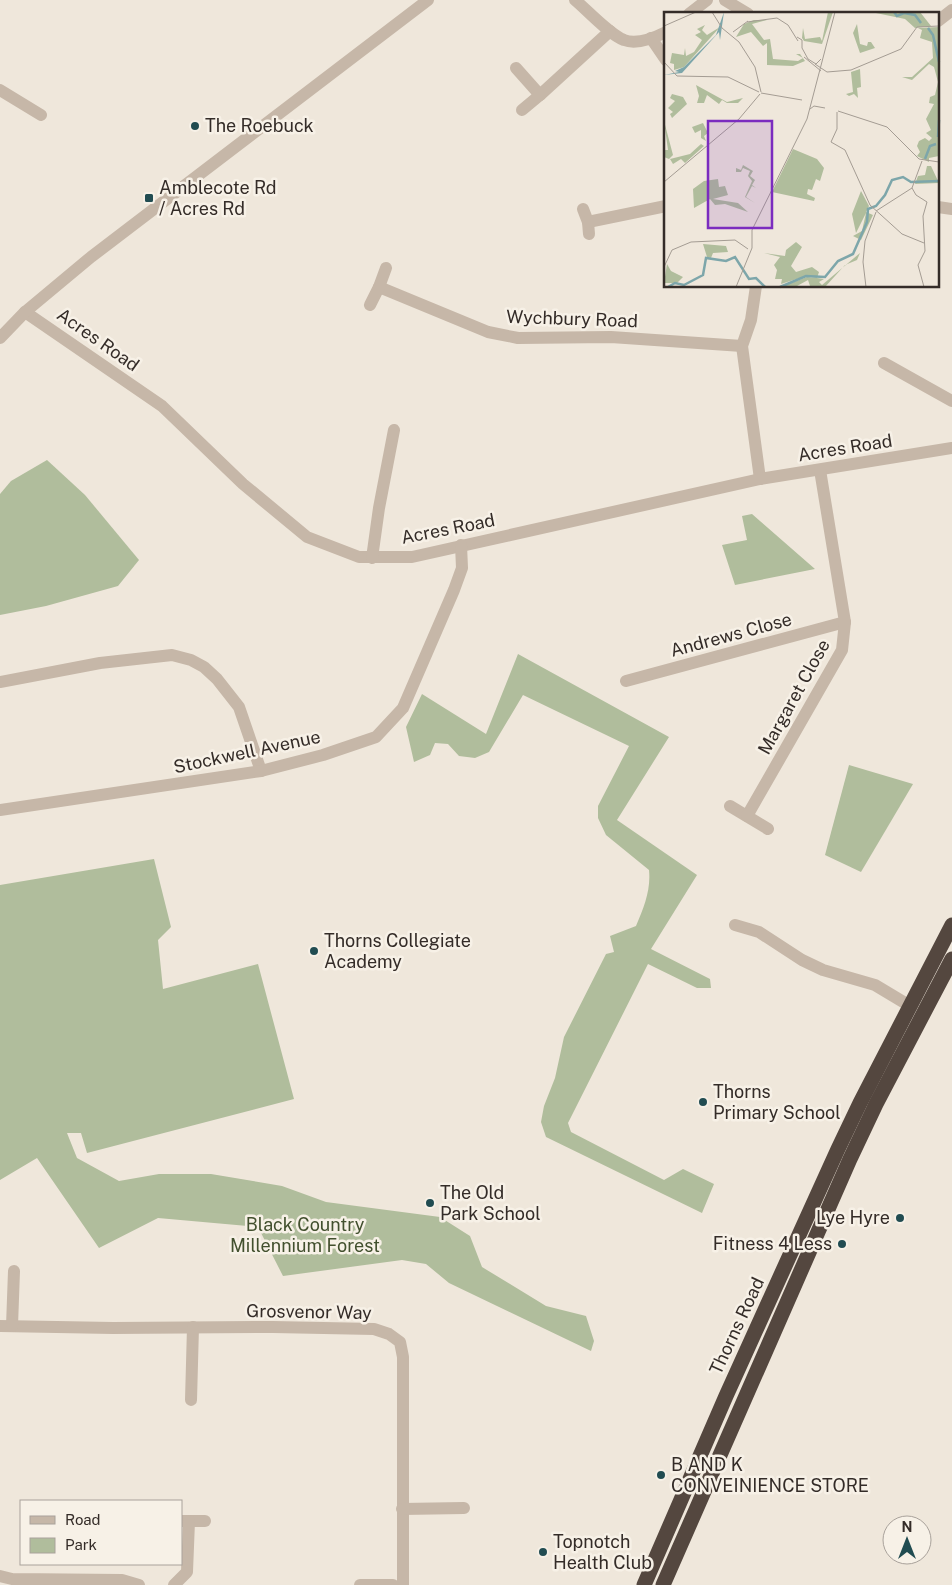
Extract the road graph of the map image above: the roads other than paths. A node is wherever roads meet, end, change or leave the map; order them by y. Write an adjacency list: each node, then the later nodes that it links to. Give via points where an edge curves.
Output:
1 (428, 0): 24 (street, via 161,202)
2 (575, 0): 9 (street)
3 (707, 0): 6 (street)
4 (725, 0): 7 (street)
5 (952, 10): 8 (street)
6 (692, 12)
7 (745, 12)
8 (940, 19)
9 (610, 31): 11 (street, via 624,40 636,42); 15 (street)
10 (664, 33): 11 (street)
11 (651, 38): 12 (street)
12 (664, 57)
13 (516, 68): 15 (street)
14 (0, 90): 17 (street)
15 (540, 95): 16 (street)
16 (522, 110)
17 (41, 115)
18 (664, 207): 19 (street, via 589,228)
19 (583, 209)
20 (386, 268): 21 (street)
21 (379, 287): 23 (street); 26 (street, Wychbury Road, via 488,332 518,338 611,337)
22 (756, 288): 26 (street, via 751,320)
23 (370, 305)
24 (26, 312): 25 (street); 34 (street, Acres Road, via 162,406 243,484 307,537 359,557)
25 (2, 332)
26 (742, 346): 32 (street)
27 (884, 363): 28 (street)
28 (952, 401)
29 (394, 430): 34 (street)
30 (952, 448): 31 (street, Acres Road)
31 (820, 470): 32 (street, Acres Road); 35 (street, Margaret Close)
32 (760, 478): 33 (street, Acres Road)
33 (461, 545): 34 (street, Acres Road, via 412,557); 38 (street, Stockwell Avenue, via 462,568 403,708 376,737 323,755)
34 (372, 558)
35 (845, 622): 36 (street, Andrews Close); 41 (street, Margaret Close, via 842,650)
36 (626, 681)
37 (0, 682): 38 (street, via 100,663 172,655 191,660 217,679 239,707)
38 (261, 770): 40 (street, Stockwell Avenue)
39 (730, 806): 41 (street)
40 (0, 810)
41 (747, 816): 42 (street)
42 (768, 829)
43 (735, 925): 46 (street, via 759,932 824,970 875,985)
44 (952, 926): 46 (highway, Thorns Road)
45 (952, 958): 62 (highway, Thorns Road, via 850,1159)
46 (910, 1006): 61 (highway, Thorns Road, via 838,1149)
47 (14, 1270): 48 (street)
48 (6, 1326): 49 (street, Grosvenor Way)
49 (193, 1327): 50 (street); 51 (street, Grosvenor Way, via 374,1329 400,1342 403,1357)
50 (190, 1400)
51 (402, 1508): 52 (street); 60 (street, Grosvenor Way)
52 (464, 1508)
53 (185, 1521): 54 (street); 57 (street, via 187,1572)
54 (205, 1521)
55 (8, 1580): 56 (street, via 122,1580)
56 (140, 1585)
57 (174, 1585)
58 (360, 1585): 59 (street)
59 (393, 1585)
60 (403, 1585)
61 (644, 1585)
62 (663, 1585)

